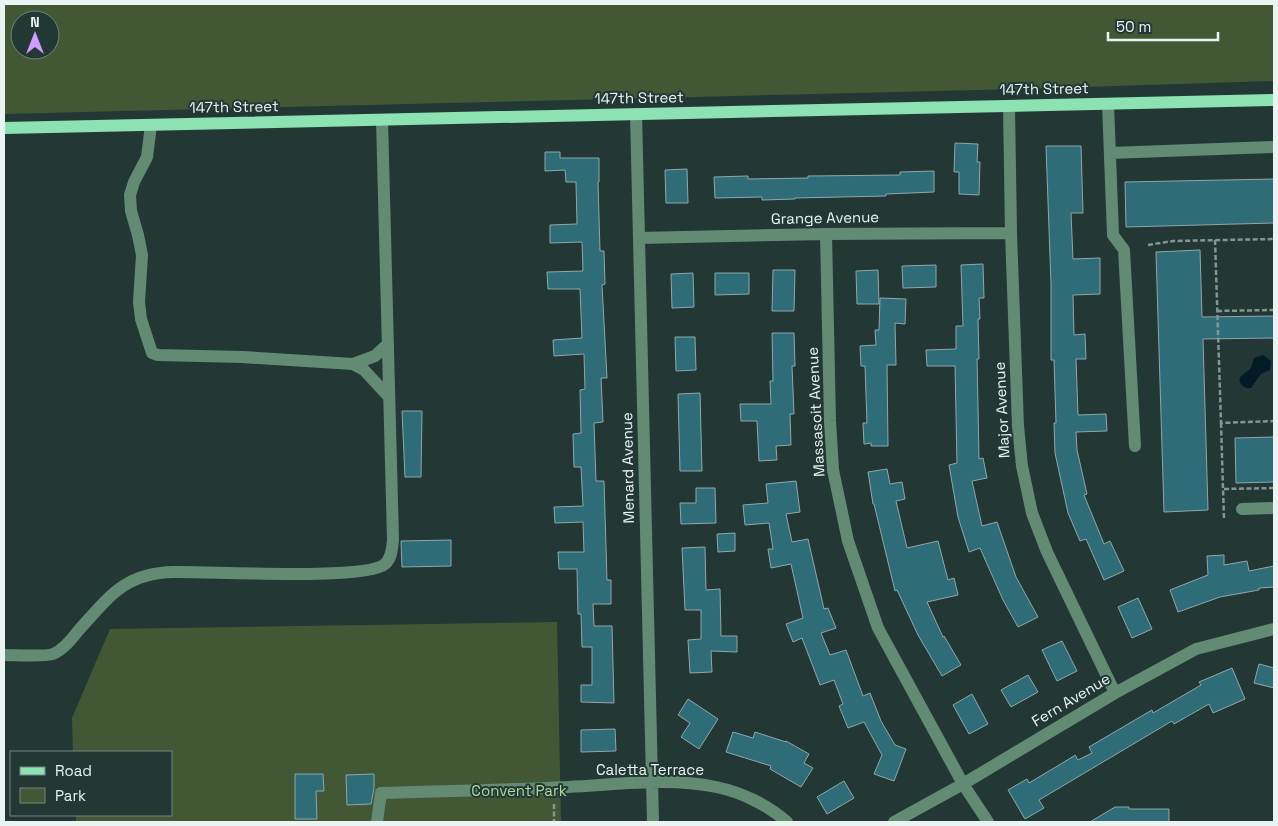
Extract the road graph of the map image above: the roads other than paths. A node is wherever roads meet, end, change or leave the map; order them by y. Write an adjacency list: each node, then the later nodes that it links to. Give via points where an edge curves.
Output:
1 (1274, 100): 2 (main road, 147th Street)
2 (1108, 104): 3 (main road, 147th Street); 9 (street)
3 (1009, 106): 4 (main road, 147th Street); 10 (street, Major Avenue)
4 (636, 114): 5 (main road, 147th Street); 12 (street, Menard Avenue)
5 (382, 120): 6 (main road, 147th Street); 13 (street)
6 (151, 125): 7 (main road, 147th Street); 14 (street, via 147,157 130,195 142,255 141,319 152,353)
7 (4, 128)
8 (1274, 147): 9 (street)
9 (1110, 153): 16 (street, via 1113,235 1124,250)
10 (1011, 233): 11 (street, Grange Avenue); 21 (street, Major Avenue, via 1019,446 1026,491 1047,552)
11 (826, 234): 12 (street, Grange Avenue); 23 (street, Massasoit Avenue, via 833,470 848,541 878,628)
12 (639, 238): 22 (street, Menard Avenue)
13 (388, 344): 14 (street, via 374,356); 15 (street)
14 (353, 364): 15 (street, via 364,370)
15 (389, 397): 20 (street, via 393,540 392,554 385,564 374,570 358,572 161,572 128,582 69,642 52,654)
16 (1135, 446)
17 (1274, 508): 18 (street)
18 (1242, 509)
19 (1274, 629): 21 (street, Fern Avenue, via 1196,649)
20 (4, 655)
21 (1114, 693): 23 (street, Fern Avenue)
22 (652, 783): 24 (street, Caletta Terrace, via 381,793); 25 (street, Menard Avenue); 26 (street, Caletta Terrace, via 698,784 729,790)
23 (963, 784): 27 (street, Fern Avenue); 28 (street, Massasoit Avenue)
24 (377, 822)
25 (653, 822)
26 (786, 822)
27 (894, 822)
28 (988, 822)

